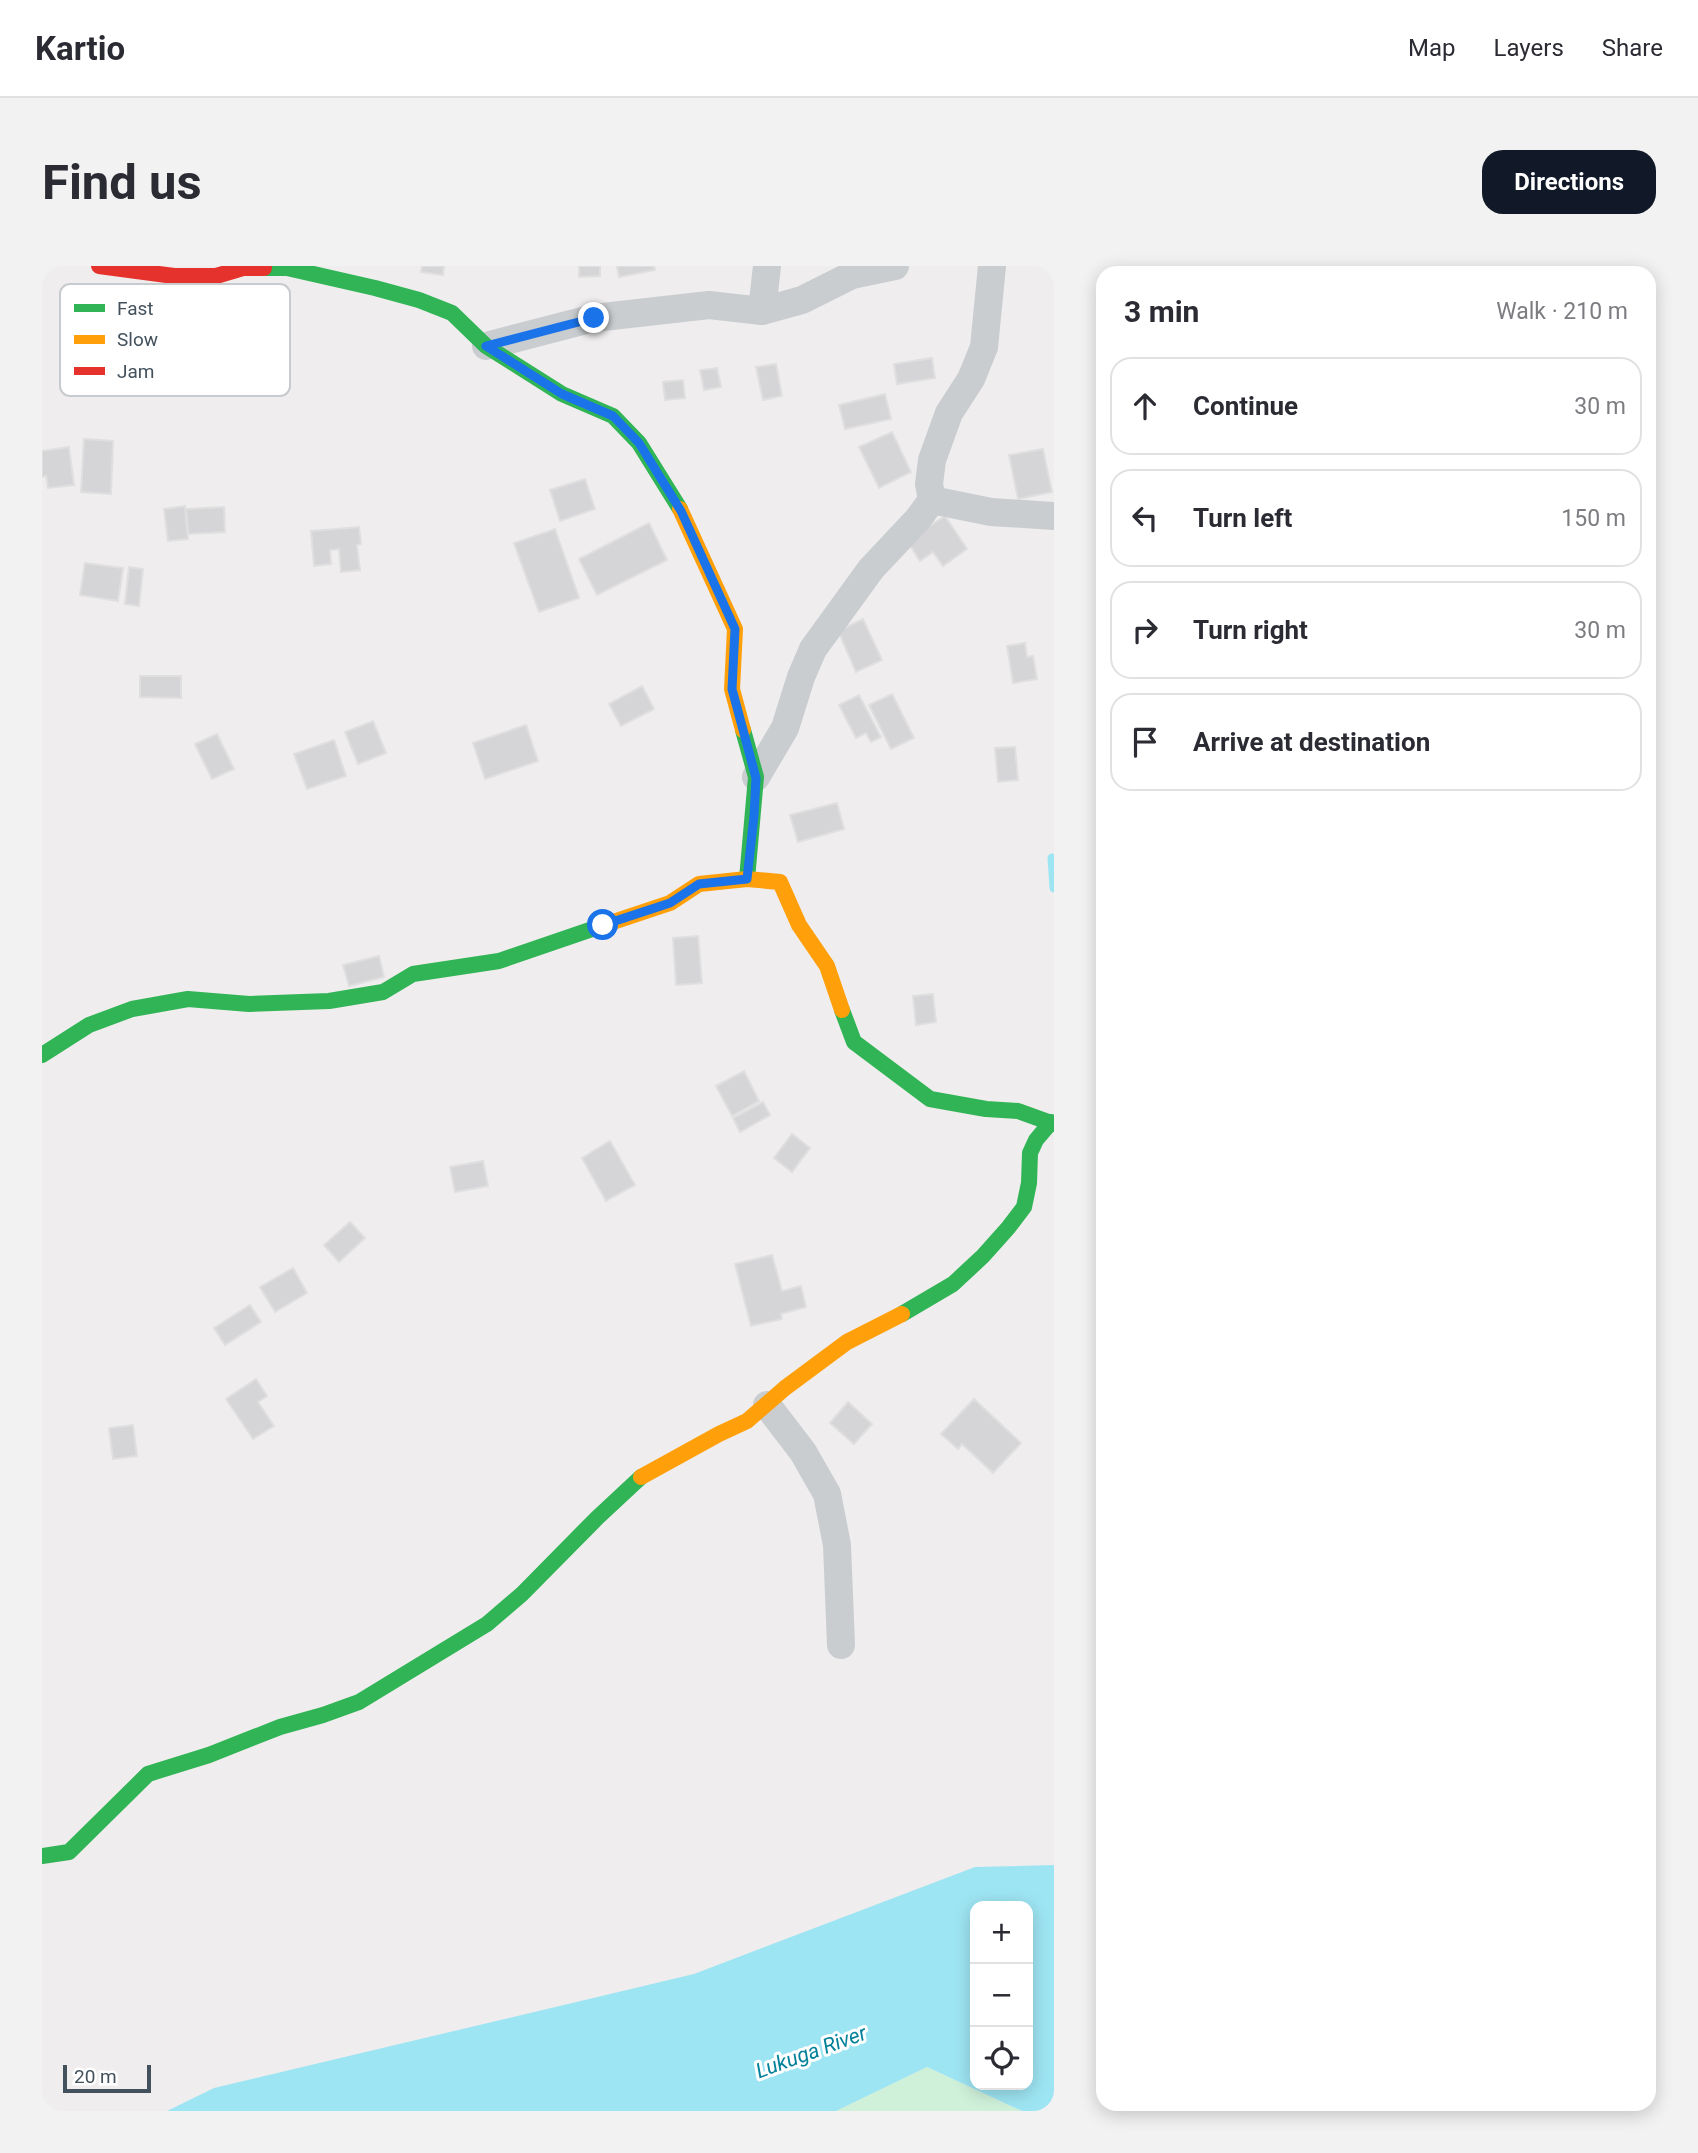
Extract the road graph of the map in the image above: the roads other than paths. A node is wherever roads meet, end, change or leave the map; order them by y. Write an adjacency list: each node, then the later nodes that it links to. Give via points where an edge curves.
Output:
1 (99, 266): 5 (street, via 174,276 216,276)
2 (767, 266): 6 (street)
3 (895, 266): 6 (street, via 852,275 802,300)
4 (992, 266): 8 (street, via 984,347 971,379 949,413 932,460)
5 (243, 267): 7 (street, via 287,268 419,300 452,313)
6 (762, 311): 7 (street, via 709,305 605,317)
7 (486, 346): 10 (street, via 562,394 613,416 639,443 681,511 735,629 732,689)
8 (932, 500): 9 (street, via 991,512); 10 (street, via 871,569 813,649 785,728)
9 (1054, 516)
10 (756, 778): 11 (street)
11 (747, 879): 12 (street, via 699,884 670,903 499,961 413,974 383,992 329,1001 188,999 132,1009 89,1025); 13 (street, via 780,882 799,925 827,966 854,1042 930,1099 1018,1111)
12 (42, 1055)
13 (1052, 1123): 14 (street, via 1030,1153 1024,1207 983,1256 931,1297 847,1342)
14 (767, 1405): 15 (street, via 803,1452 827,1494 837,1545); 16 (street, via 747,1421 644,1475 522,1594 430,1659 359,1702 148,1774 69,1852)
15 (841, 1645)
16 (42, 1856)

